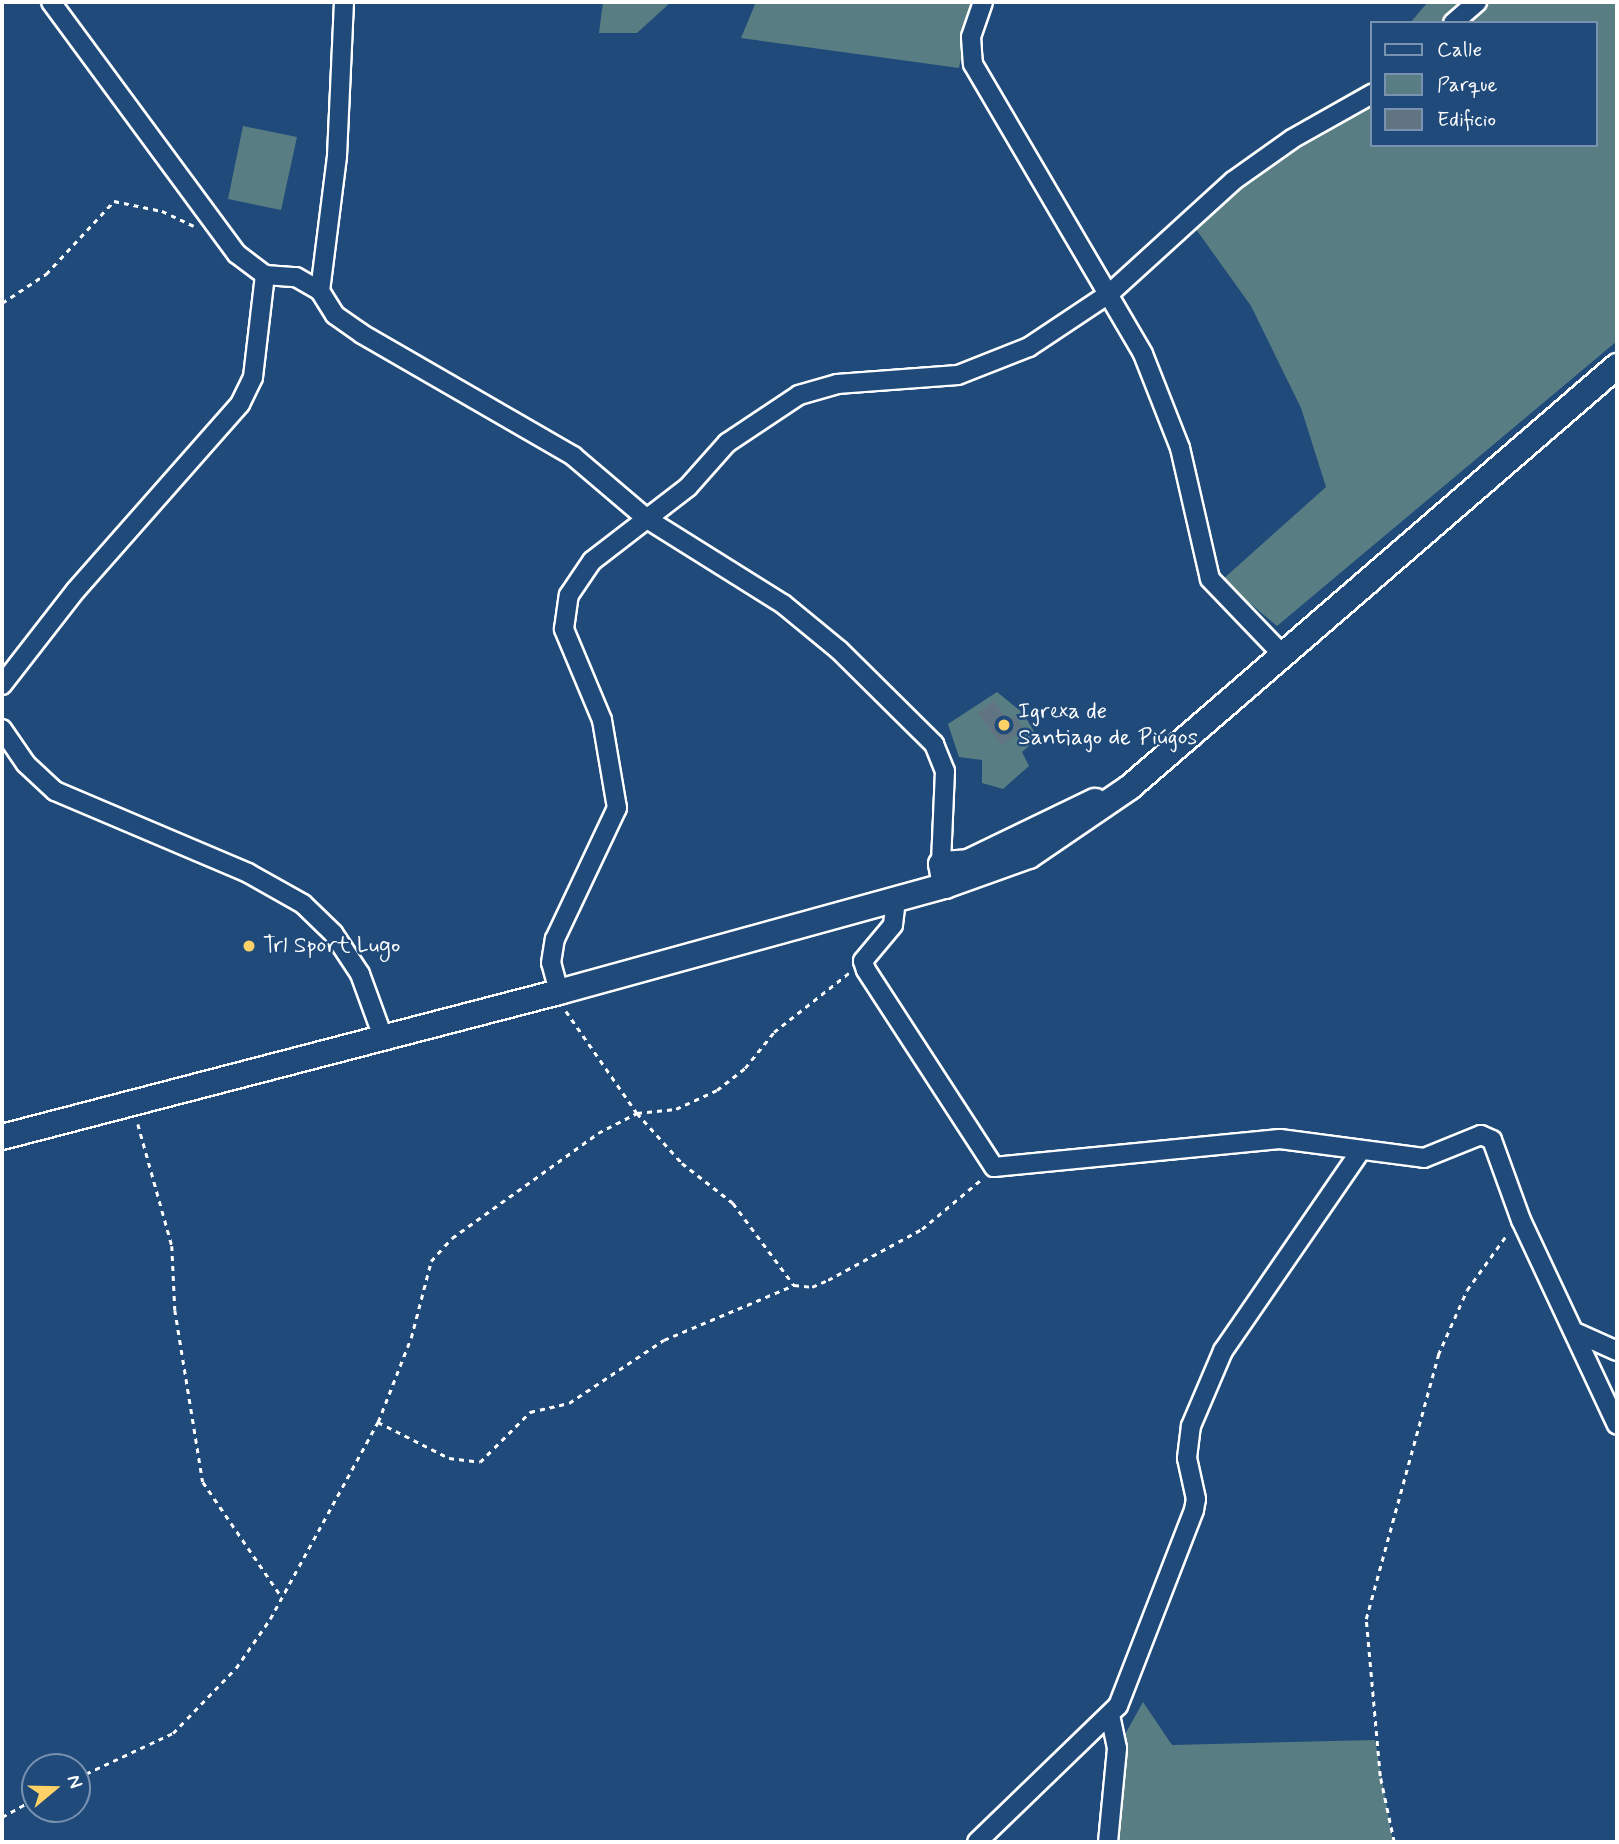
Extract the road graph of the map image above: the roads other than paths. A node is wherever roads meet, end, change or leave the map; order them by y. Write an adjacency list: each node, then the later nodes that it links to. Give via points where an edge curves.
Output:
1 (51, 2): 7 (street, via 237,254)
2 (344, 2): 8 (street, via 337,156)
3 (984, 2): 9 (street, via 971,37 972,64)
4 (1477, 2): 5 (street)
5 (1455, 21)
6 (1370, 95): 9 (street, via 1292,139 1233,181)
7 (265, 275): 8 (street, via 296,277); 13 (street, via 253,377 240,404 109,550)
8 (320, 291): 11 (street, via 335,315 362,334 573,456)
9 (1110, 293): 11 (street, via 991,366 958,375 837,384 799,395 727,443 688,487); 12 (street, via 1143,354 1180,448 1210,579)
10 (1617, 366): 12 (main road)
11 (647, 519): 15 (street, via 783,604 934,744 945,771); 17 (street, via 592,561 569,595 564,629 602,720 617,808 555,939 551,963)
12 (1283, 654): 15 (main road, via 1130,787 1056,841)
13 (2, 685)
14 (2, 729): 18 (street, via 26,764 55,791 247,873 303,904 333,933 360,974)
15 (943, 875): 16 (main road)
16 (896, 900): 17 (main road); 20 (street, via 894,925 863,961 994,1167 1280,1139)
17 (559, 992): 18 (main road)
18 (384, 1040): 19 (main road)
19 (2, 1137)
20 (1359, 1153): 21 (street, via 1424,1158 1481,1135 1492,1140 1522,1222); 24 (street, via 1223,1351 1191,1426 1186,1458 1194,1510 1118,1706)
21 (1577, 1334): 22 (street); 23 (street)
22 (1617, 1351)
23 (1617, 1425)
24 (1110, 1715): 25 (street); 26 (street, via 1117,1748)
25 (977, 1842)
26 (1108, 1842)

